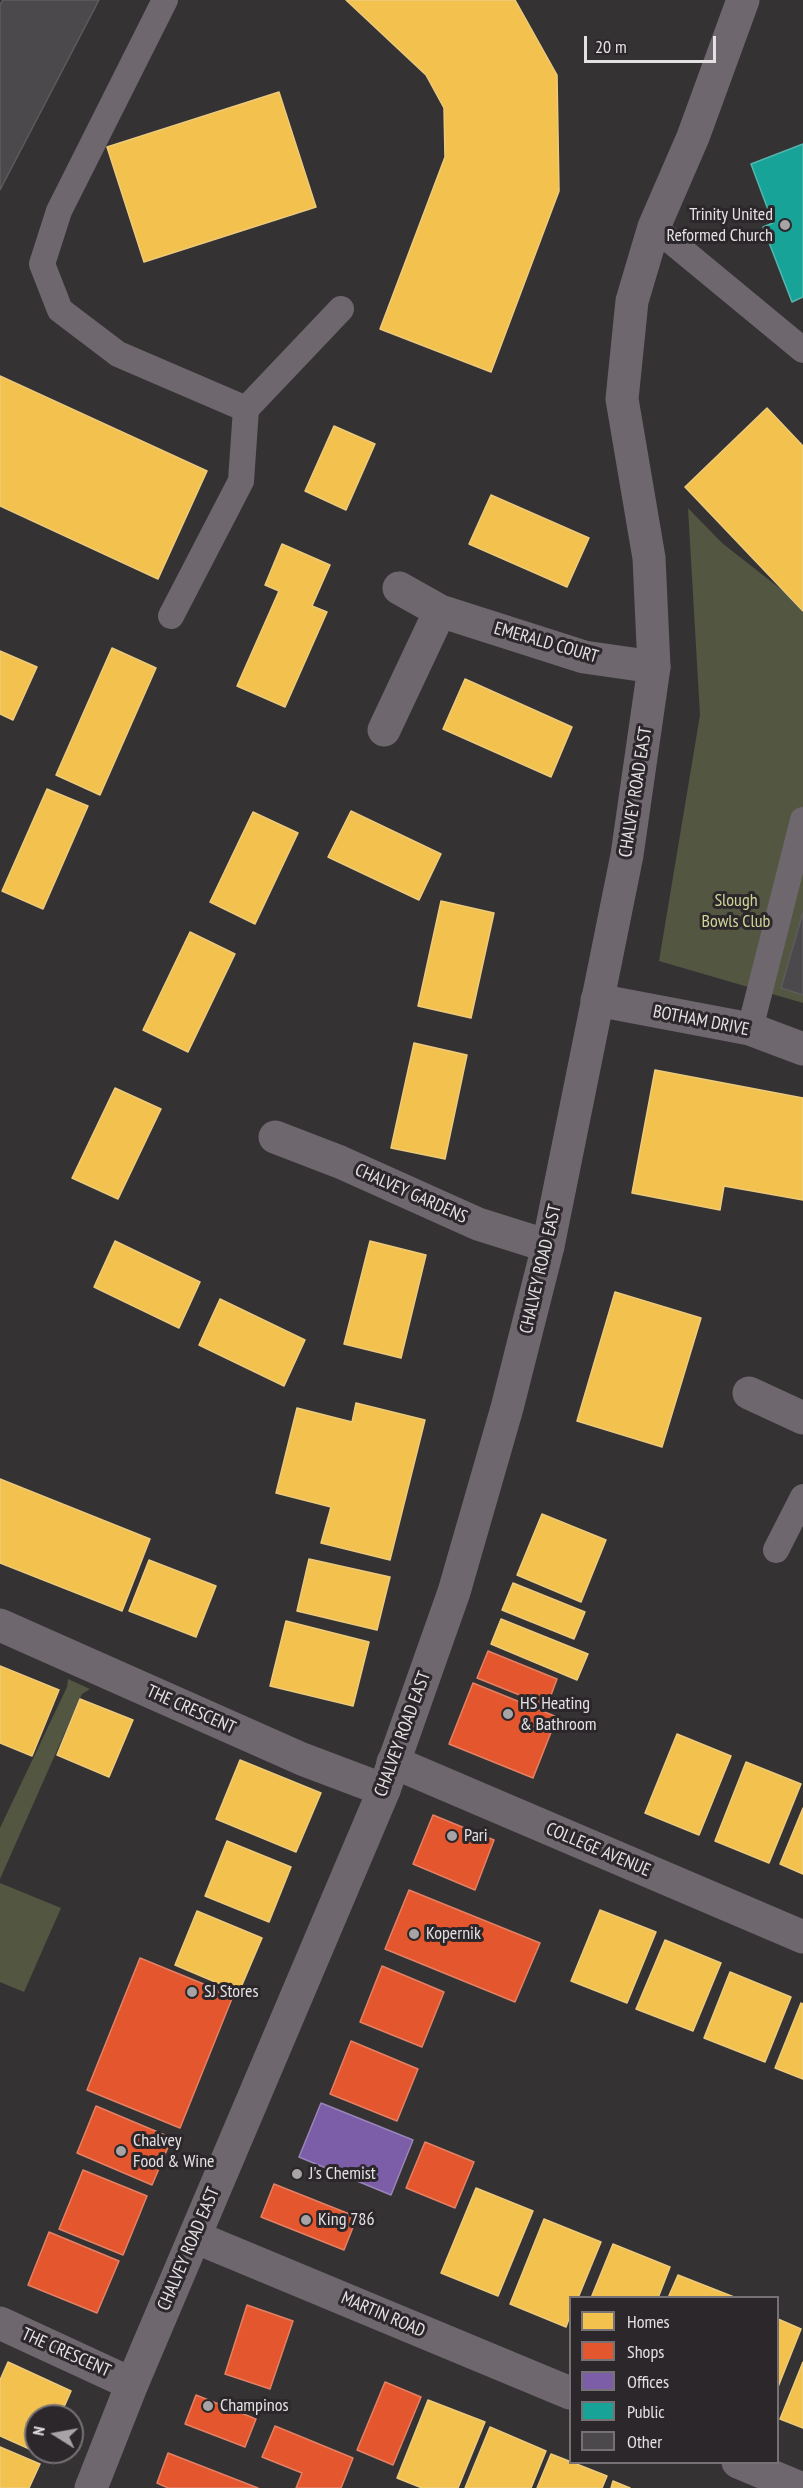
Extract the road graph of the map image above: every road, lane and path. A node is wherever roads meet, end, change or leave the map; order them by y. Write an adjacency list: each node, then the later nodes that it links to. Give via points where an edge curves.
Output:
1 (165, 0): 6 (lane, via 58,211 42,264 60,310 118,354)
2 (743, 0): 3 (street, CHALVEY ROAD EAST, via 693,137)
3 (654, 227): 5 (lane); 10 (street, CHALVEY ROAD EAST, via 632,301 622,399 649,558)
4 (341, 309): 6 (lane)
5 (803, 350)
6 (246, 409): 9 (lane, via 241,481)
7 (399, 588): 8 (street, EMERALD COURT)
8 (440, 611): 10 (street, EMERALD COURT, via 584,657); 11 (street)
9 (171, 616)
10 (654, 667): 13 (street, CHALVEY ROAD EAST, via 627,855)
11 (384, 730)
12 (803, 820): 14 (lane)
13 (597, 1000): 14 (street, BOTHAM DRIVE); 17 (street, CHALVEY ROAD EAST)
14 (750, 1029): 15 (street, BOTHAM DRIVE)
15 (803, 1049)
16 (275, 1137): 17 (street, CHALVEY GARDENS, via 478,1224)
17 (548, 1246): 23 (street, CHALVEY ROAD EAST, via 454,1592)
18 (748, 1393): 19 (street)
19 (803, 1418)
20 (803, 1497): 21 (lane)
21 (776, 1550)
22 (0, 1625): 23 (street, THE CRESCENT, via 302,1759)
23 (389, 1776): 24 (street, COLLEGE AVENUE); 25 (street, CHALVEY ROAD EAST)
24 (803, 1937)
25 (195, 2237): 27 (street, CHALVEY ROAD EAST); 28 (street, MARTIN ROAD)
26 (0, 2324): 27 (street, THE CRESCENT)
27 (132, 2384): 30 (street, CHALVEY ROAD EAST)
28 (569, 2393)
29 (740, 2464): 31 (street)
30 (90, 2488)
31 (800, 2488)

